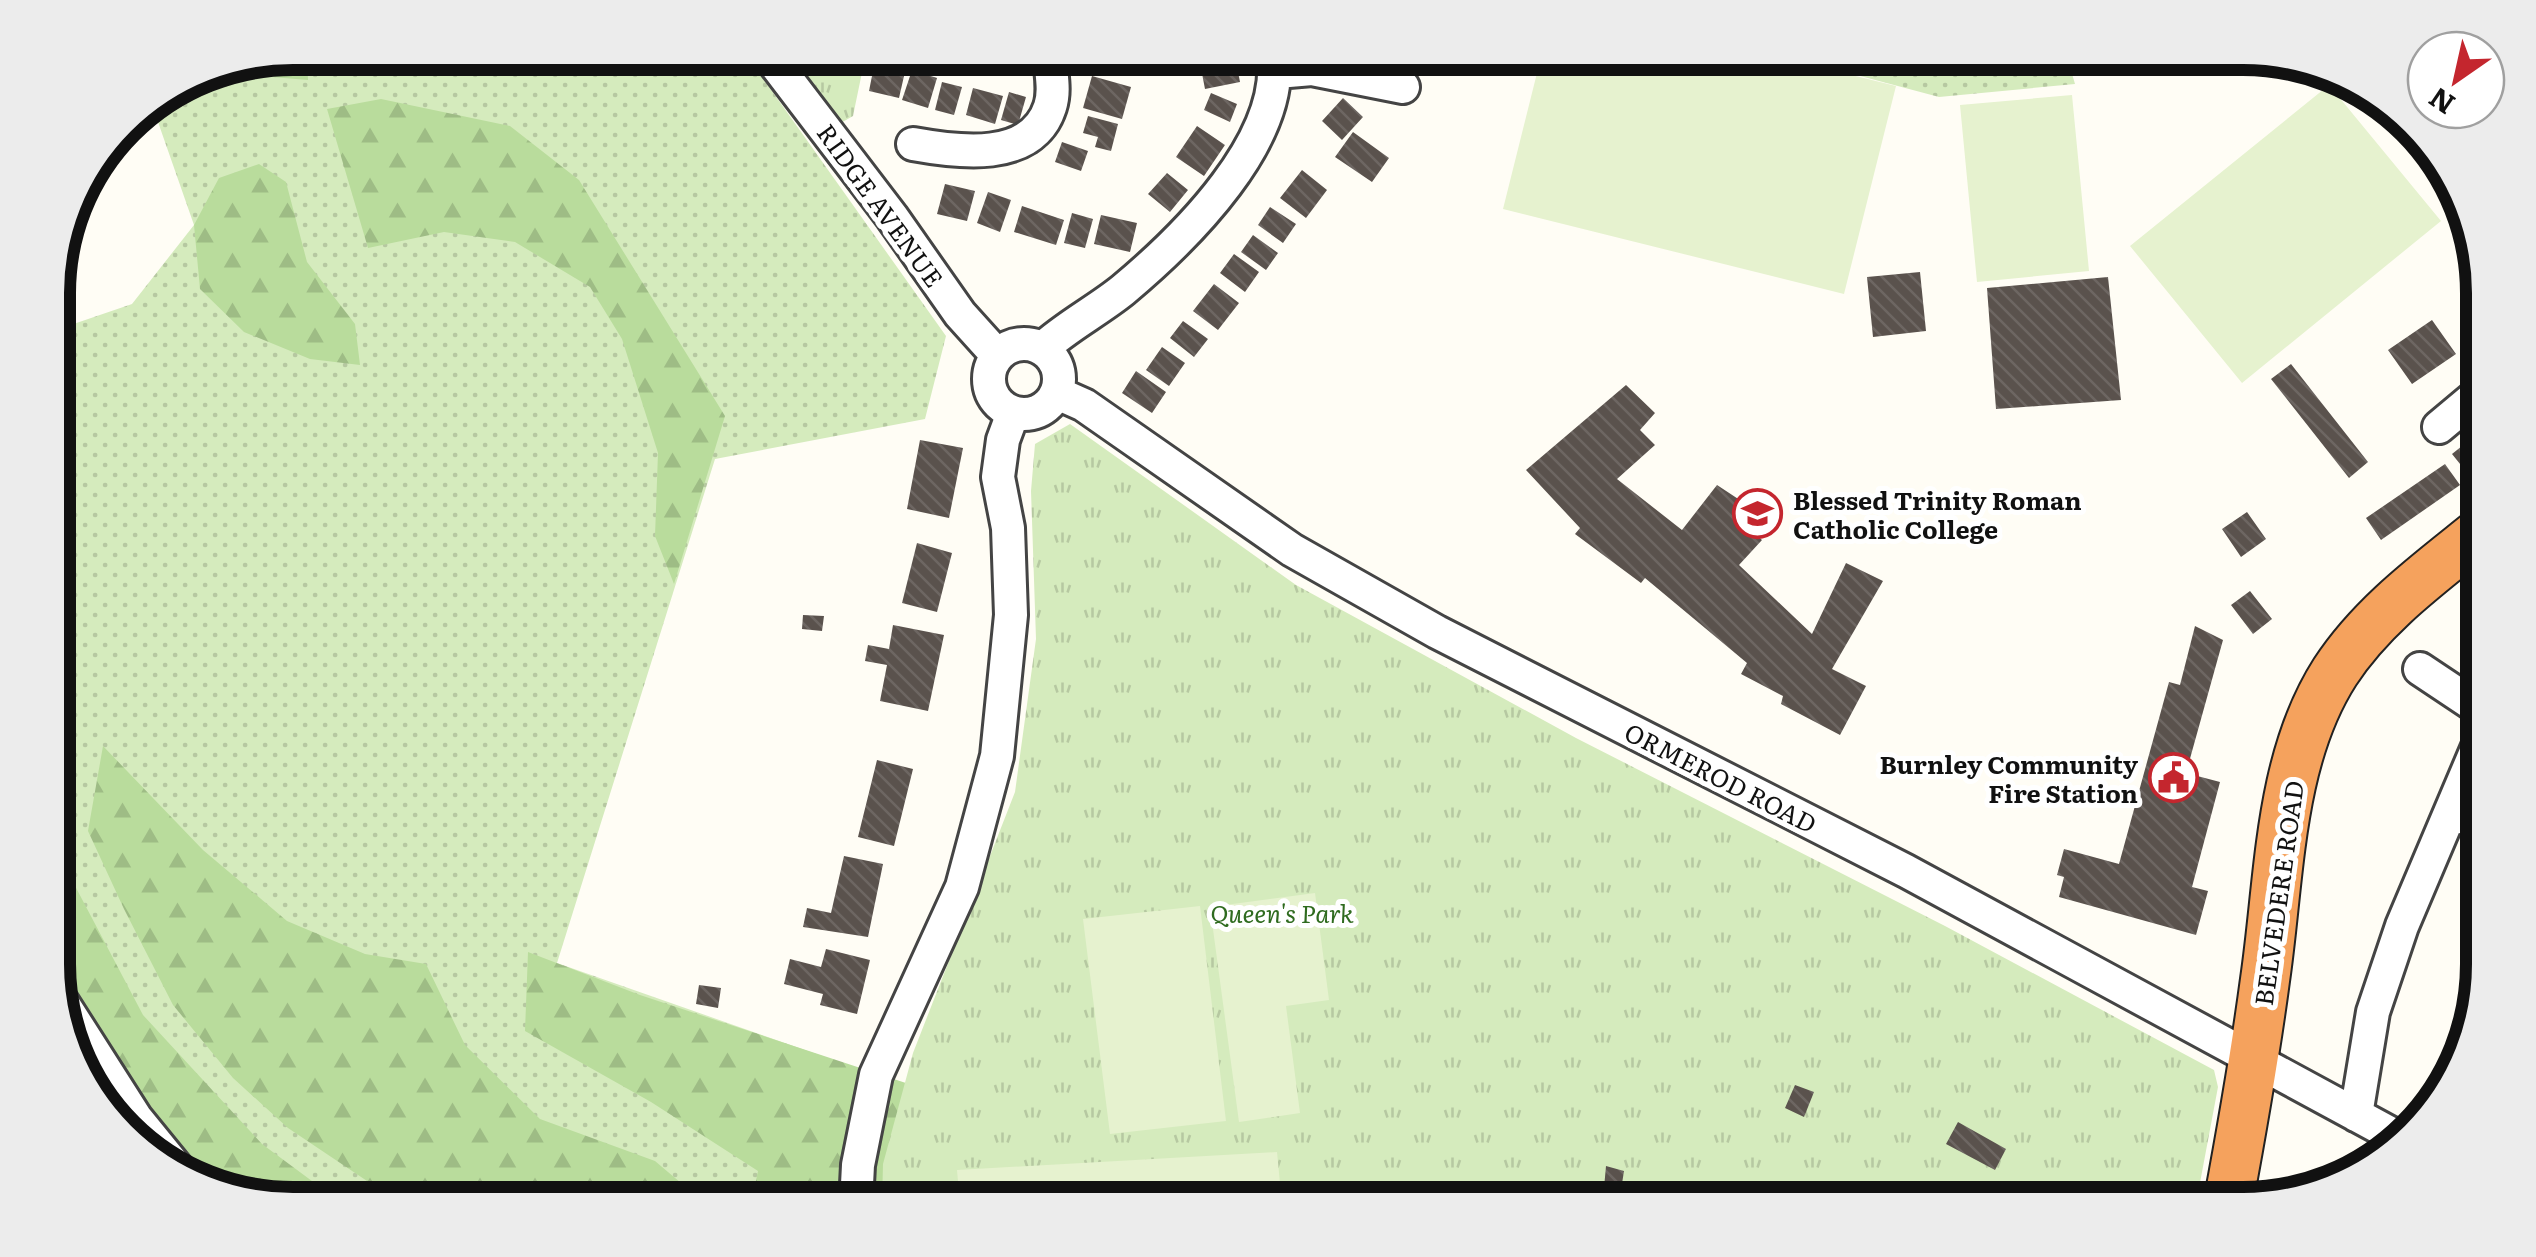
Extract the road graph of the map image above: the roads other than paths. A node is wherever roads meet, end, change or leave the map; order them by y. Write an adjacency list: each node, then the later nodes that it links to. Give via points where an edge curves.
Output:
1 (780, 70): 8 (street, RIDGE AVENUE, via 960,314)
2 (1051, 70): 6 (street, via 1050,109 1036,131 1002,148)
3 (1273, 70): 7 (street, via 1260,130 1191,226 1122,291)
4 (1315, 70): 5 (street)
5 (1388, 94)
6 (924, 156)
7 (1042, 349): 8 (street, via 1018,344); 9 (street, via 1056,364)
8 (998, 355): 11 (street, via 989,389)
9 (1056, 393): 11 (street, via 1034,414); 20 (street, ORMEROD ROAD, via 1084,405 1292,550 1437,632 1906,870)
10 (2466, 404): 12 (street)
11 (1013, 413): 24 (street, via 998,478 1008,528 1011,615 997,756 962,887 876,1075)
12 (2439, 427)
13 (2466, 545): 20 (highway, BELVEDERE ROAD, via 2364,632 2333,674 2299,751)
14 (2420, 668): 15 (street)
15 (2466, 699)
16 (2466, 779): 17 (street)
17 (2453, 812): 18 (street); 21 (street, via 2402,926 2373,1012)
18 (2466, 818)
19 (82, 1033): 23 (street)
20 (2253, 1058): 21 (street, ORMEROD ROAD); 25 (highway, BELVEDERE ROAD)
21 (2356, 1114): 22 (street, ORMEROD ROAD)
22 (2389, 1133)
23 (149, 1134)
24 (857, 1187)
25 (2231, 1187)

